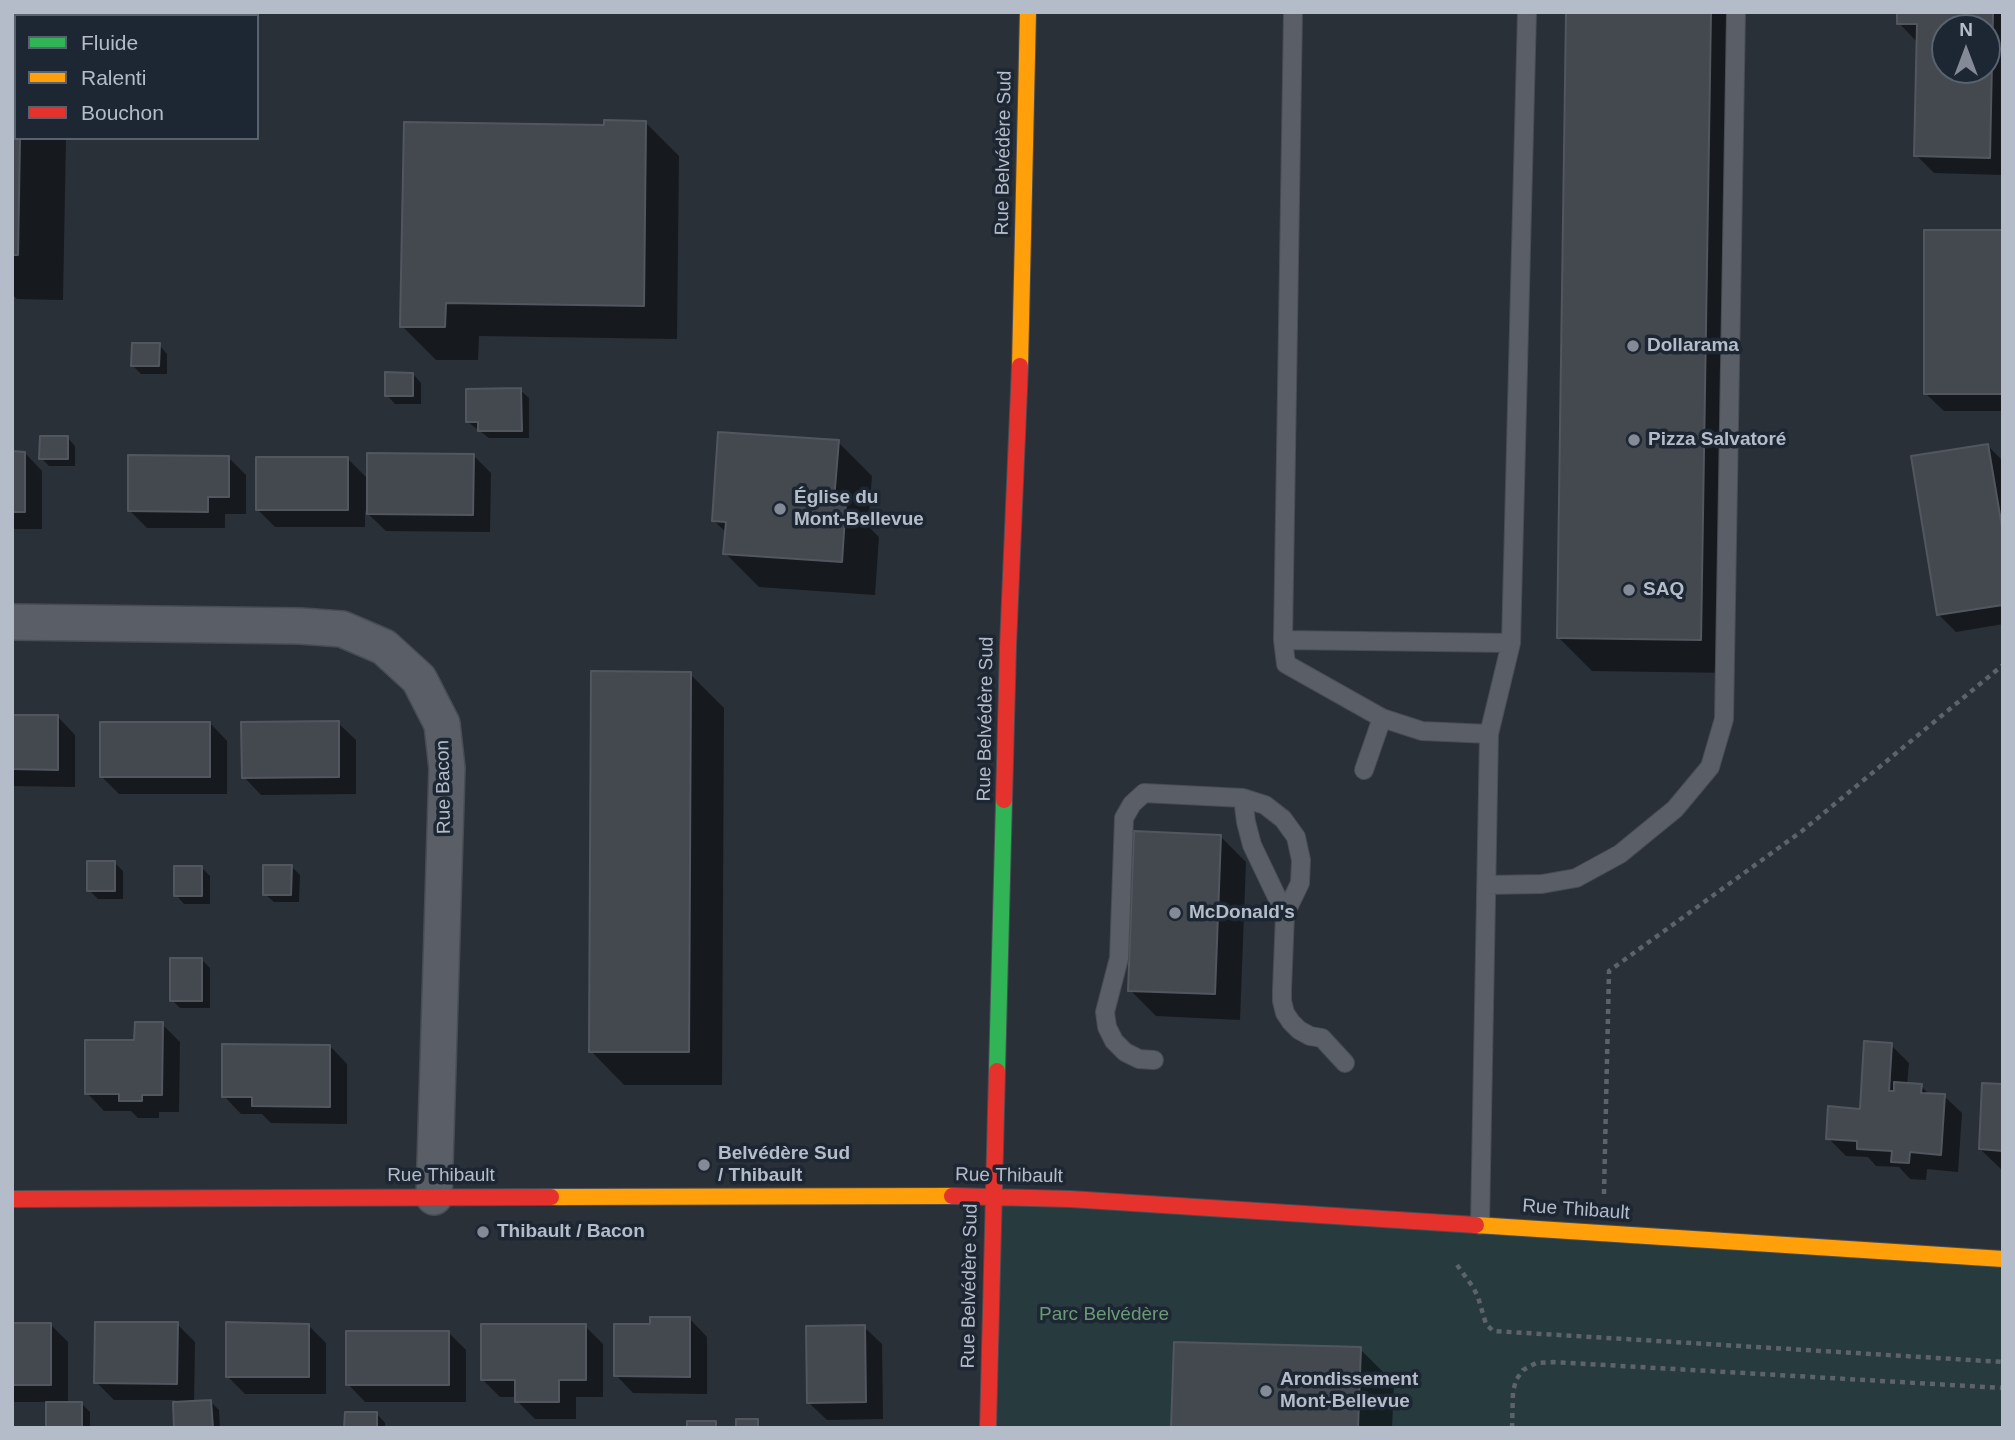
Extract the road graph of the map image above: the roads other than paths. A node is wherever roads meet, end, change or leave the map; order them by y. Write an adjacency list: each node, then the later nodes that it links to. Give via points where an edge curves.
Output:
1 (1028, 12): 16 (street, Rue Belvédère Sud)
2 (1293, 12): 6 (lane)
3 (1527, 12): 7 (lane)
4 (1736, 12): 12 (lane, via 1724,719 1710,767 1675,810 1620,854 1576,878)
5 (12, 622): 17 (street, Rue Bacon, via 342,629 384,647 419,679 442,724 447,768)
6 (1283, 640): 7 (lane); 8 (lane, via 1286,664)
7 (1511, 643): 9 (lane)
8 (1382, 718): 9 (lane, via 1422,731); 10 (lane)
9 (1489, 734): 12 (lane)
10 (1364, 770)
11 (1243, 798): 13 (lane, via 1252,845); 13 (lane, via 1265,805 1296,837 1300,883); 14 (lane, via 1144,793 1124,818 1119,958 1105,1012 1107,1027 1125,1052)
12 (1486, 885): 19 (lane)
13 (1285, 914): 15 (lane, via 1285,1013 1300,1030 1322,1038)
14 (1154, 1060)
15 (1345, 1063)
16 (994, 1196): 17 (street, Rue Thibault); 19 (street, Rue Thibault); 21 (street, Rue Belvédère Sud)
17 (433, 1197): 18 (street, Rue Thibault)
18 (12, 1199)
19 (1480, 1225): 20 (street, Rue Thibault)
20 (2003, 1259)
21 (988, 1428)

